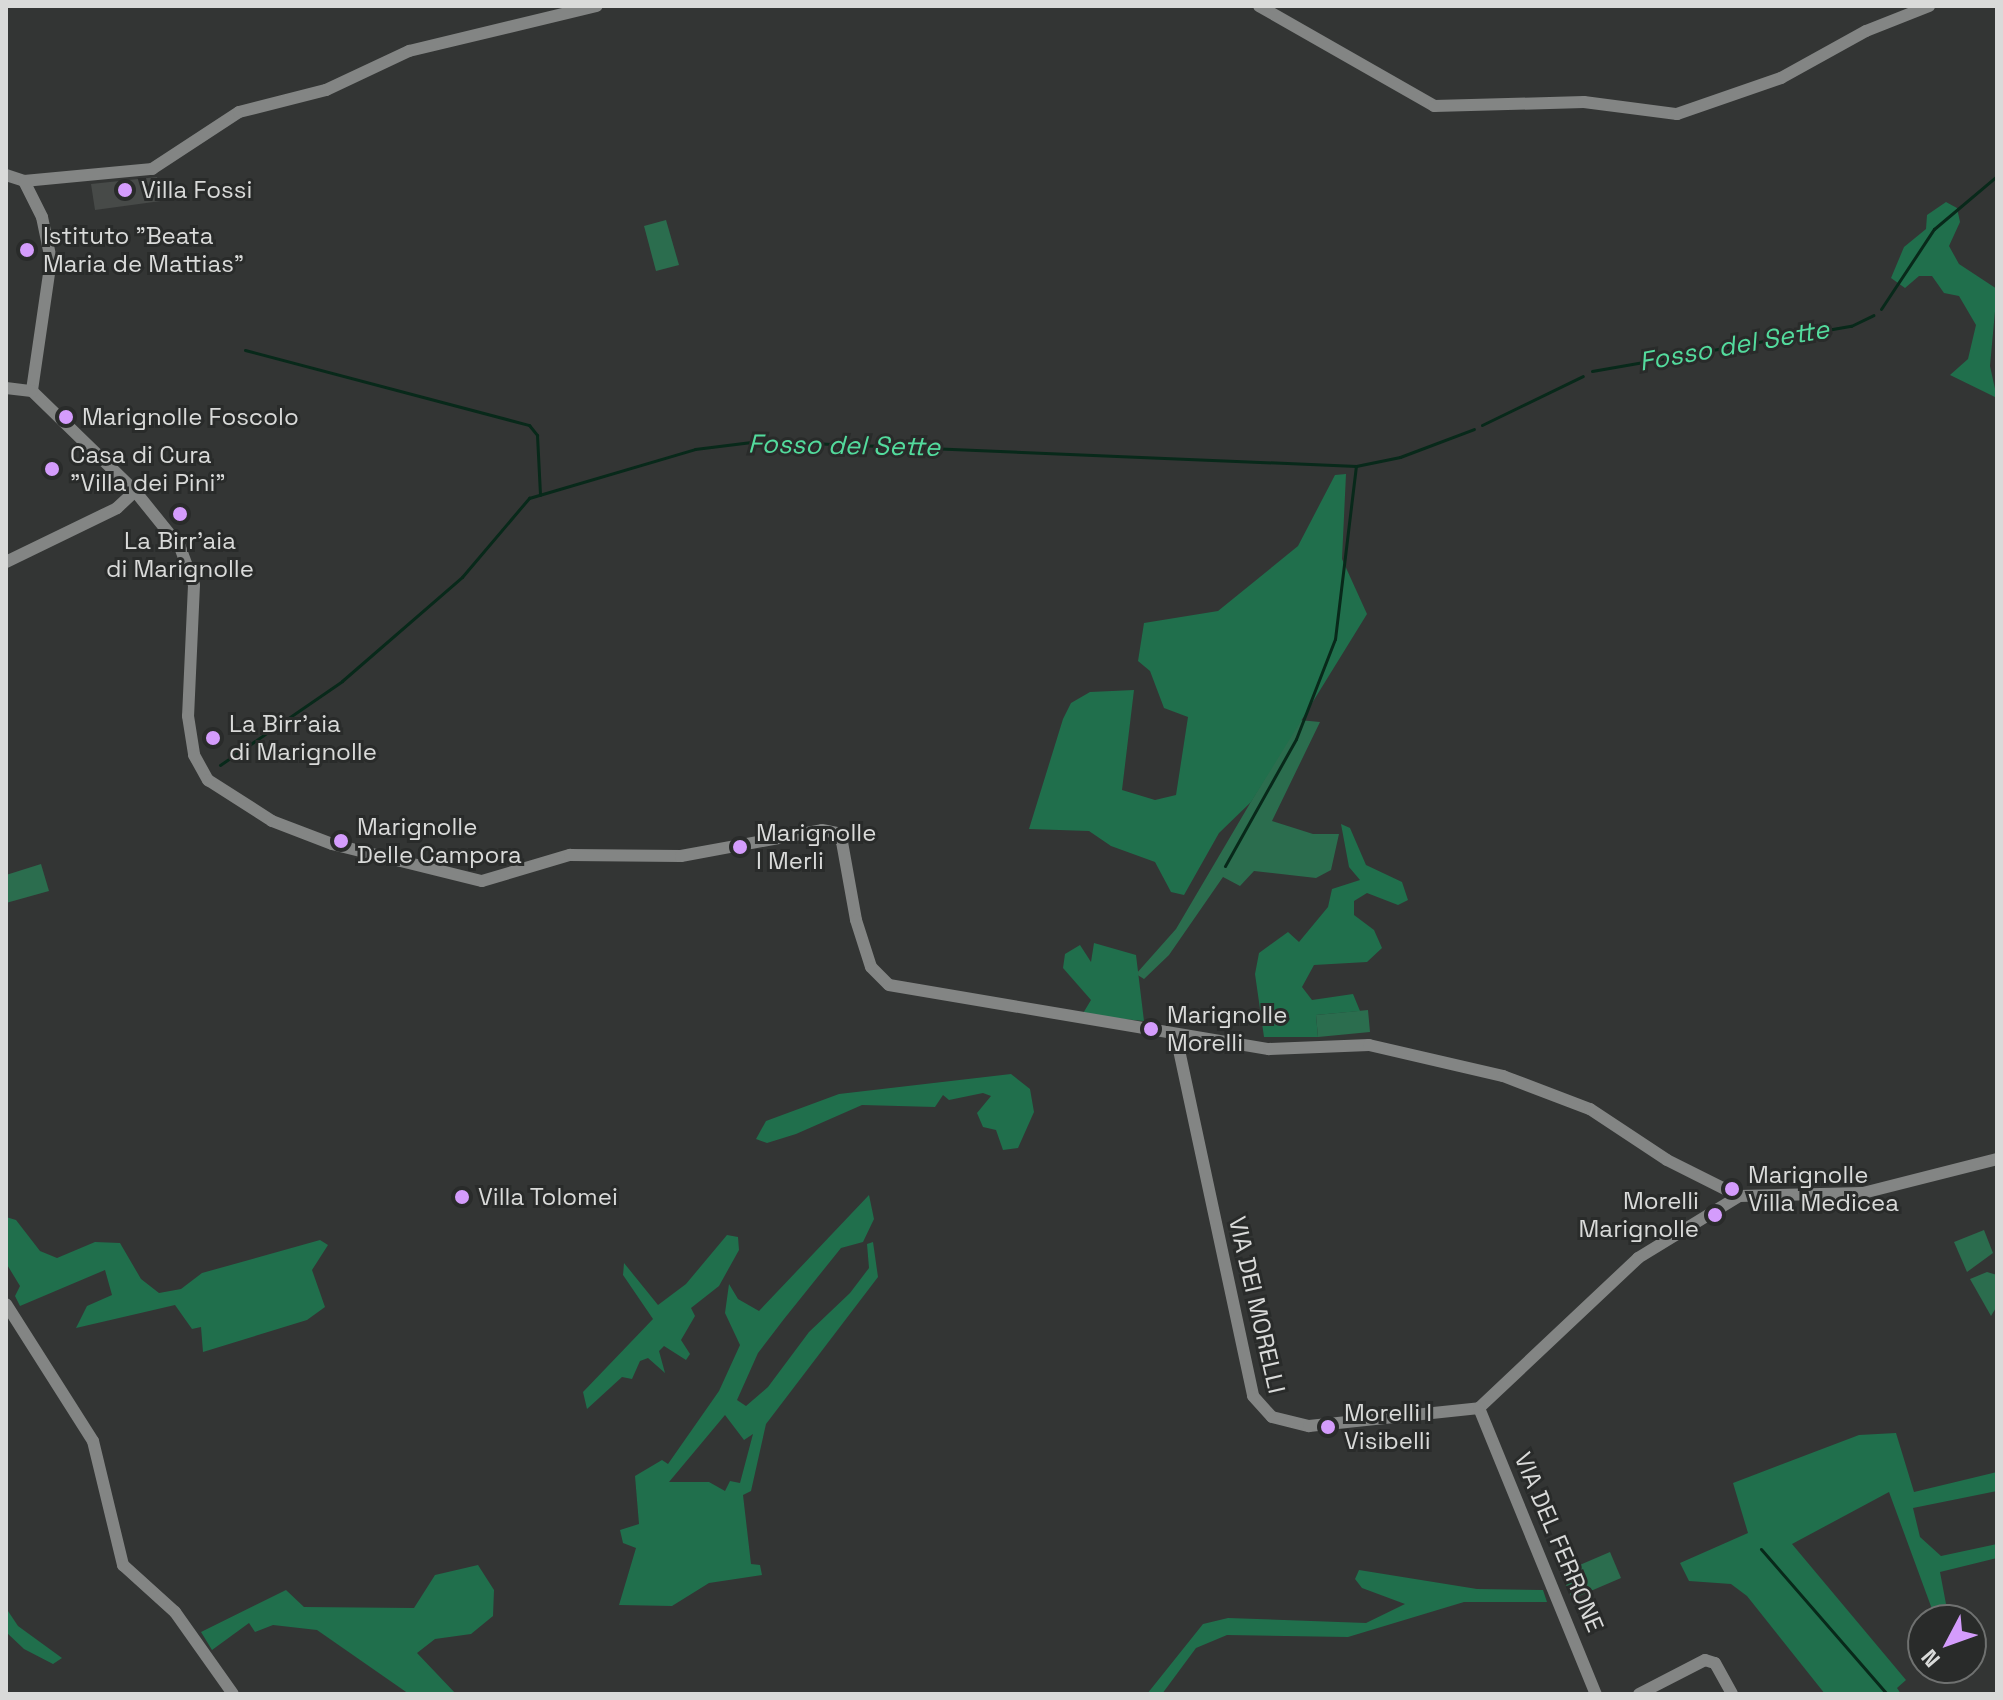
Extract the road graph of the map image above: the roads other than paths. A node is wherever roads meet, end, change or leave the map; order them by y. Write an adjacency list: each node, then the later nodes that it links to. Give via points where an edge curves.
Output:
1 (597, 6): 5 (street, via 409,51 316,94 239,112 152,169)
2 (1259, 6): 3 (street, via 1434,106 1584,102 1677,114 1781,78 1866,31)
3 (1929, 6)
4 (6, 175): 5 (street)
5 (24, 181): 7 (street, via 42,217 51,260)
6 (6, 388): 7 (street)
7 (32, 391): 8 (street)
8 (135, 491): 9 (street, via 117,508); 10 (street, via 180,547 194,585 188,716 198,765 208,780 272,821 332,844 482,881 570,855 681,856 795,832 837,833 856,920 878,979 1006,1009)
9 (6, 562)
10 (1176, 1036): 12 (street, via 1269,1049 1369,1045 1547,1088); 14 (street, VIA DEI MORELLI, via 1260,1410 1309,1426)
11 (1997, 1159): 12 (street, via 1863,1193)
12 (1739, 1196): 14 (street, via 1638,1258)
13 (6, 1304): 15 (street, via 93,1441 123,1565 175,1612)
14 (1479, 1408): 16 (street, VIA DEL FERRONE)
15 (233, 1694)
16 (1596, 1694)
17 (1639, 1694): 18 (street, via 1705,1660 1715,1663)
18 (1732, 1694)

